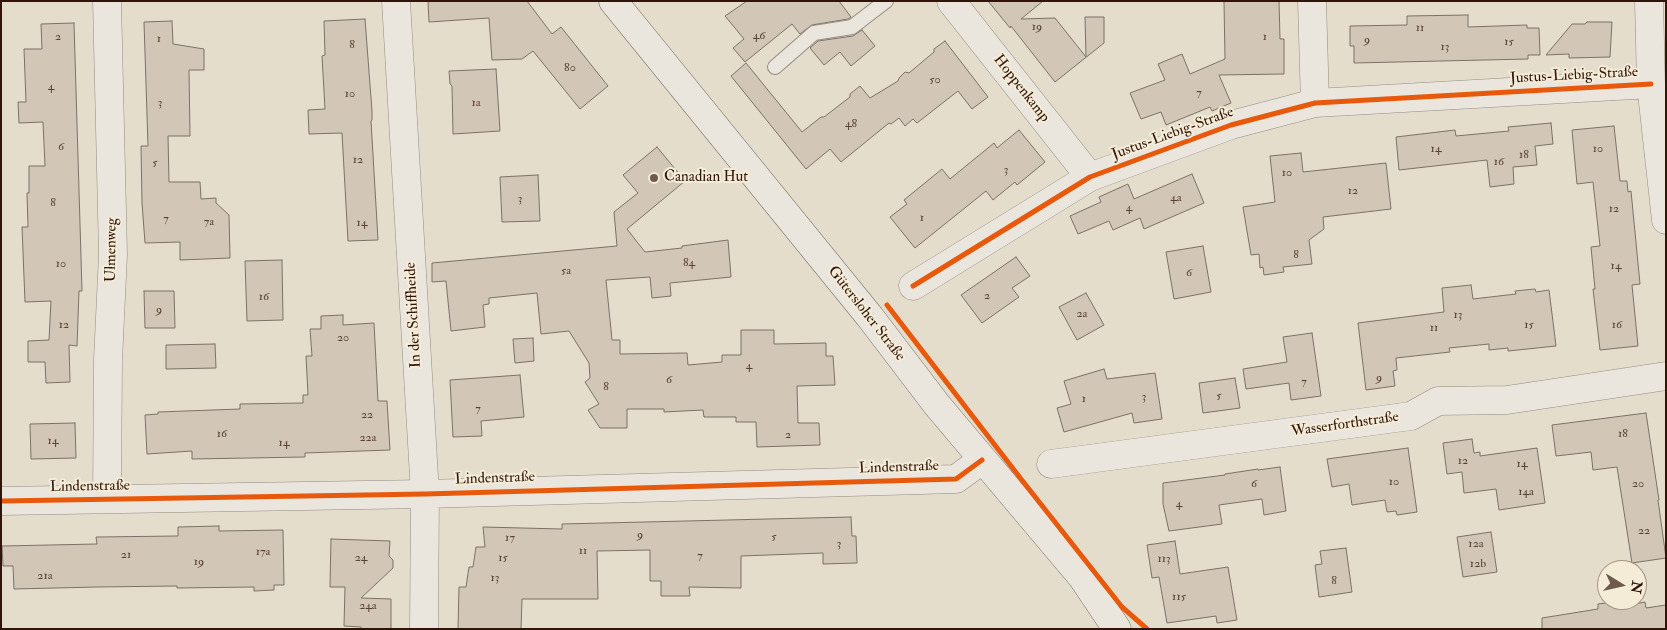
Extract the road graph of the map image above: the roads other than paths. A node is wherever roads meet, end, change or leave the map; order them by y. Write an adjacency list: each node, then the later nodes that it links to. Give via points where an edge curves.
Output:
1 (107, 1): 19 (street, Ulmenweg, via 113,254)
2 (396, 1): 18 (street, In der Schiffheide)
3 (612, 1): 16 (street, Gütersloher Straße, via 870,317)
4 (886, 1): 8 (lane, via 852,27 814,33)
5 (951, 1): 12 (street, Hoppenkamp)
6 (1312, 1): 10 (street)
7 (1649, 1): 9 (street)
8 (775, 67)
9 (1651, 84): 10 (street, Justus-Liebig-Straße); 11 (street)
10 (1315, 103): 12 (street, Justus-Liebig-Straße, via 1231,125)
11 (1661, 132): 13 (street)
12 (1090, 177): 14 (street, Justus-Liebig-Straße)
13 (1666, 220)
14 (912, 286)
15 (1666, 376): 17 (street, Wasserforthstraße, via 1508,400 1438,402 1410,416)
16 (982, 460): 18 (street, Lindenstraße, via 956,479); 22 (street, Gütersloher Straße, via 1082,577)
17 (1052, 464)
18 (425, 494): 19 (street, Lindenstraße); 21 (street, In der Schiffheide)
19 (107, 499): 20 (street, Lindenstraße)
20 (1, 501)
21 (424, 629)
22 (1117, 629)

